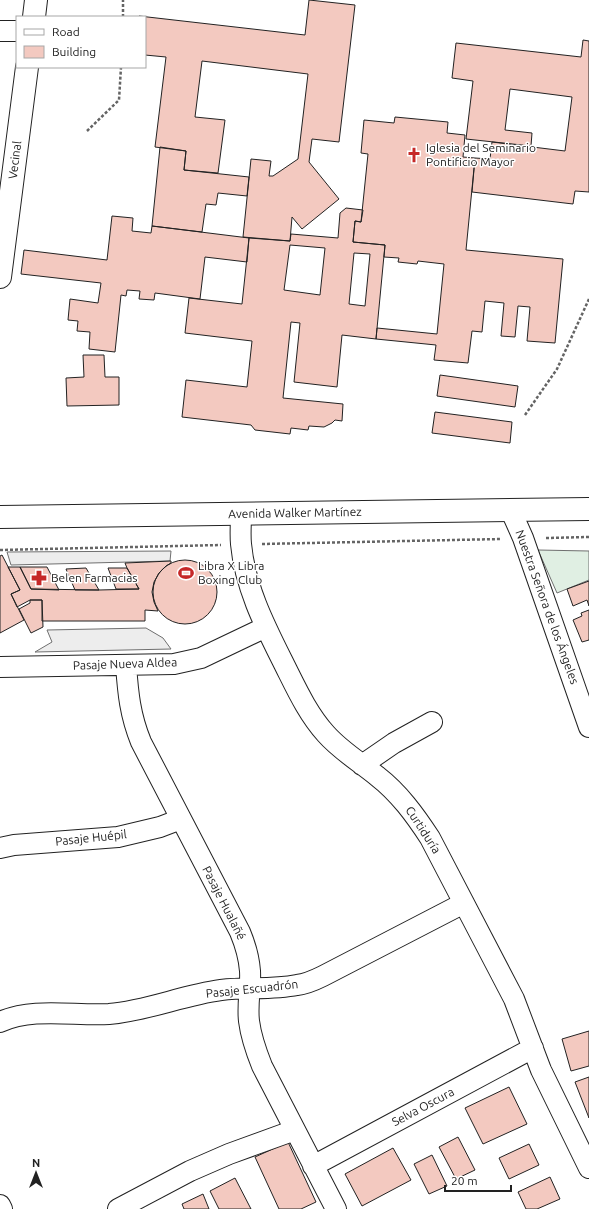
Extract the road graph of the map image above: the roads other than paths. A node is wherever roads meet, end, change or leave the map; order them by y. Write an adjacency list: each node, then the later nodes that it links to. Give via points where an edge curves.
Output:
1 (36, 0): 2 (main road)
2 (34, 16)
3 (0, 31): 4 (street)
4 (16, 31)
5 (27, 68): 6 (main road, Vecinal)
6 (1, 269)
7 (589, 510): 8 (main road, Avenida Walker Martínez)
8 (510, 511): 9 (main road, Avenida Walker Martínez); 14 (street, Nuestra Señora de los Ángeles, via 524,538)
9 (241, 514): 10 (main road, Avenida Walker Martínez); 11 (street, Curtiduría, via 241,545 250,587)
10 (0, 517)
11 (266, 627): 12 (street, Pasaje Nueva Aldea, via 201,658 187,662); 16 (street, Curtiduría, via 315,720 338,746)
12 (126, 665): 13 (street, Pasaje Nueva Aldea); 17 (street, Pasaje Hualañé, via 128,693 135,726)
13 (0, 666)
14 (588, 719)
15 (432, 722): 16 (street)
16 (362, 765): 19 (street, Curtiduría, via 391,788 418,818)
17 (181, 819): 18 (street, Pasaje Huépil, via 118,837); 20 (street, Pasaje Hualañé, via 240,932 248,957)
18 (0, 848)
19 (464, 903): 20 (street, Pasaje Escuadrón, via 311,981 286,987); 22 (street, Curtiduría, via 514,999)
20 (249, 988): 21 (street, Pasaje Escuadrón, via 194,995 124,1012 30,1014); 23 (street, Pasaje Hualañé, via 249,1020 255,1049)
21 (0, 1022)
22 (533, 1048): 24 (street, Selva Oscura); 25 (street, Curtiduría, via 554,1099)
23 (295, 1130): 24 (street, Pasaje Hualañé); 28 (street, via 190,1171)
24 (314, 1166): 29 (street, Pasaje Hualañé)
25 (589, 1168)
26 (0, 1206): 27 (street)
27 (2, 1209)
28 (118, 1209)
29 (336, 1209)

